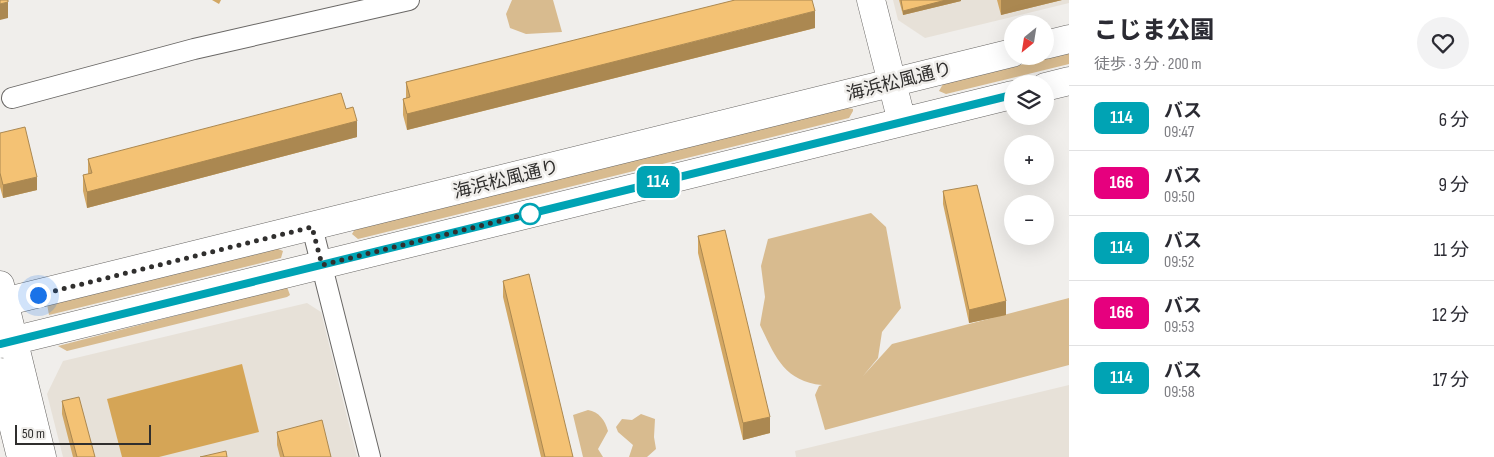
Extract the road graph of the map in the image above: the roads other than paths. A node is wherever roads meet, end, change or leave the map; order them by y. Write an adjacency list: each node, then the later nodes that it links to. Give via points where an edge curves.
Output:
1 (409, 0): 3 (street)
2 (871, 0): 8 (street)
3 (368, 5): 11 (street)
4 (1069, 39): 5 (street)
5 (1054, 43)
6 (1004, 55): 8 (street, 海浜松風通り)
7 (1069, 81): 9 (street)
8 (892, 83): 12 (street); 13 (street, 海浜松風通り)
9 (1054, 85)
10 (1004, 97): 12 (street)
11 (12, 98)
12 (902, 122): 14 (street)
13 (312, 227): 14 (street); 15 (street, 海浜松風通り)
14 (322, 265): 16 (street); 20 (street)
15 (1, 297): 16 (street)
16 (7, 343): 19 (street)
17 (0, 372): 18 (street)
18 (21, 457)
19 (42, 457)
20 (370, 457)

